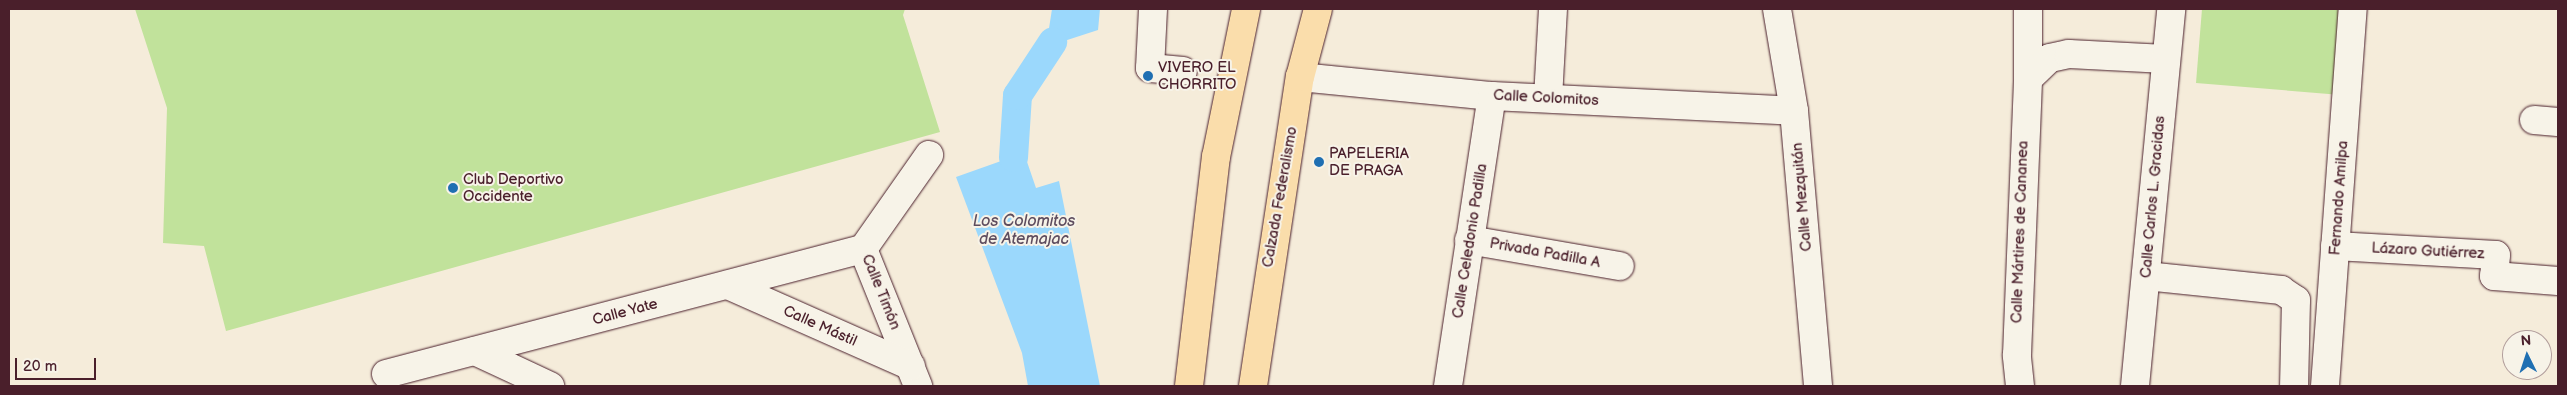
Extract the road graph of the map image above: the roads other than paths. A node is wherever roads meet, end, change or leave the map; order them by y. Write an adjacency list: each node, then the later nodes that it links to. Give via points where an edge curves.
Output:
1 (1153, 9): 10 (street, via 1150,68)
2 (1246, 9): 28 (main road, via 1216,157)
3 (1318, 9): 11 (main road, Calzada Federalismo)
4 (1553, 9): 14 (street)
5 (1777, 9): 15 (street, Calle Mezquitán)
6 (2028, 9): 12 (street, Calle Mártires de Cananea)
7 (2171, 9): 9 (street, Calle Carlos L. Gracidas)
8 (2354, 9): 18 (street, Fernando Amilpa)
9 (2166, 59): 12 (street, via 2069,54 2050,58); 21 (street, Calle Carlos L. Gracidas)
10 (1183, 71)
11 (1300, 76): 13 (street, Calle Colomitos); 29 (main road, Calzada Federalismo)
12 (2028, 78): 32 (street, Calle Mártires de Cananea, via 2017,355)
13 (1492, 96): 14 (street, Calle Colomitos); 17 (street, Calle Celedonio Padilla)
14 (1548, 98): 15 (street, Calle Colomitos)
15 (1794, 111): 31 (street, Calle Mezquitán)
16 (929, 155): 19 (street, Calle Timón)
17 (1469, 240): 20 (street, Privada Padilla A); 30 (street, Calle Celedonio Padilla)
18 (2335, 246): 22 (street, Lázaro Gutiérrez, via 2496,255 2494,276); 35 (street, Fernando Amilpa)
19 (863, 250): 23 (street, Calle Yate); 26 (street, Calle Timón)
20 (1620, 266)
21 (2146, 276): 33 (street, Calle Carlos L. Gracidas); 34 (street, via 2282,290 2296,300)
22 (2558, 281)
23 (728, 285): 24 (street, Calle Yate); 26 (street, Calle Mástil)
24 (475, 351): 25 (street, Calle Yate); 27 (street)
25 (386, 374)
26 (915, 376)
27 (550, 386)
28 (1189, 386)
29 (1253, 386)
30 (1448, 386)
31 (1818, 386)
32 (2020, 386)
33 (2135, 386)
34 (2294, 386)
35 (2325, 386)

